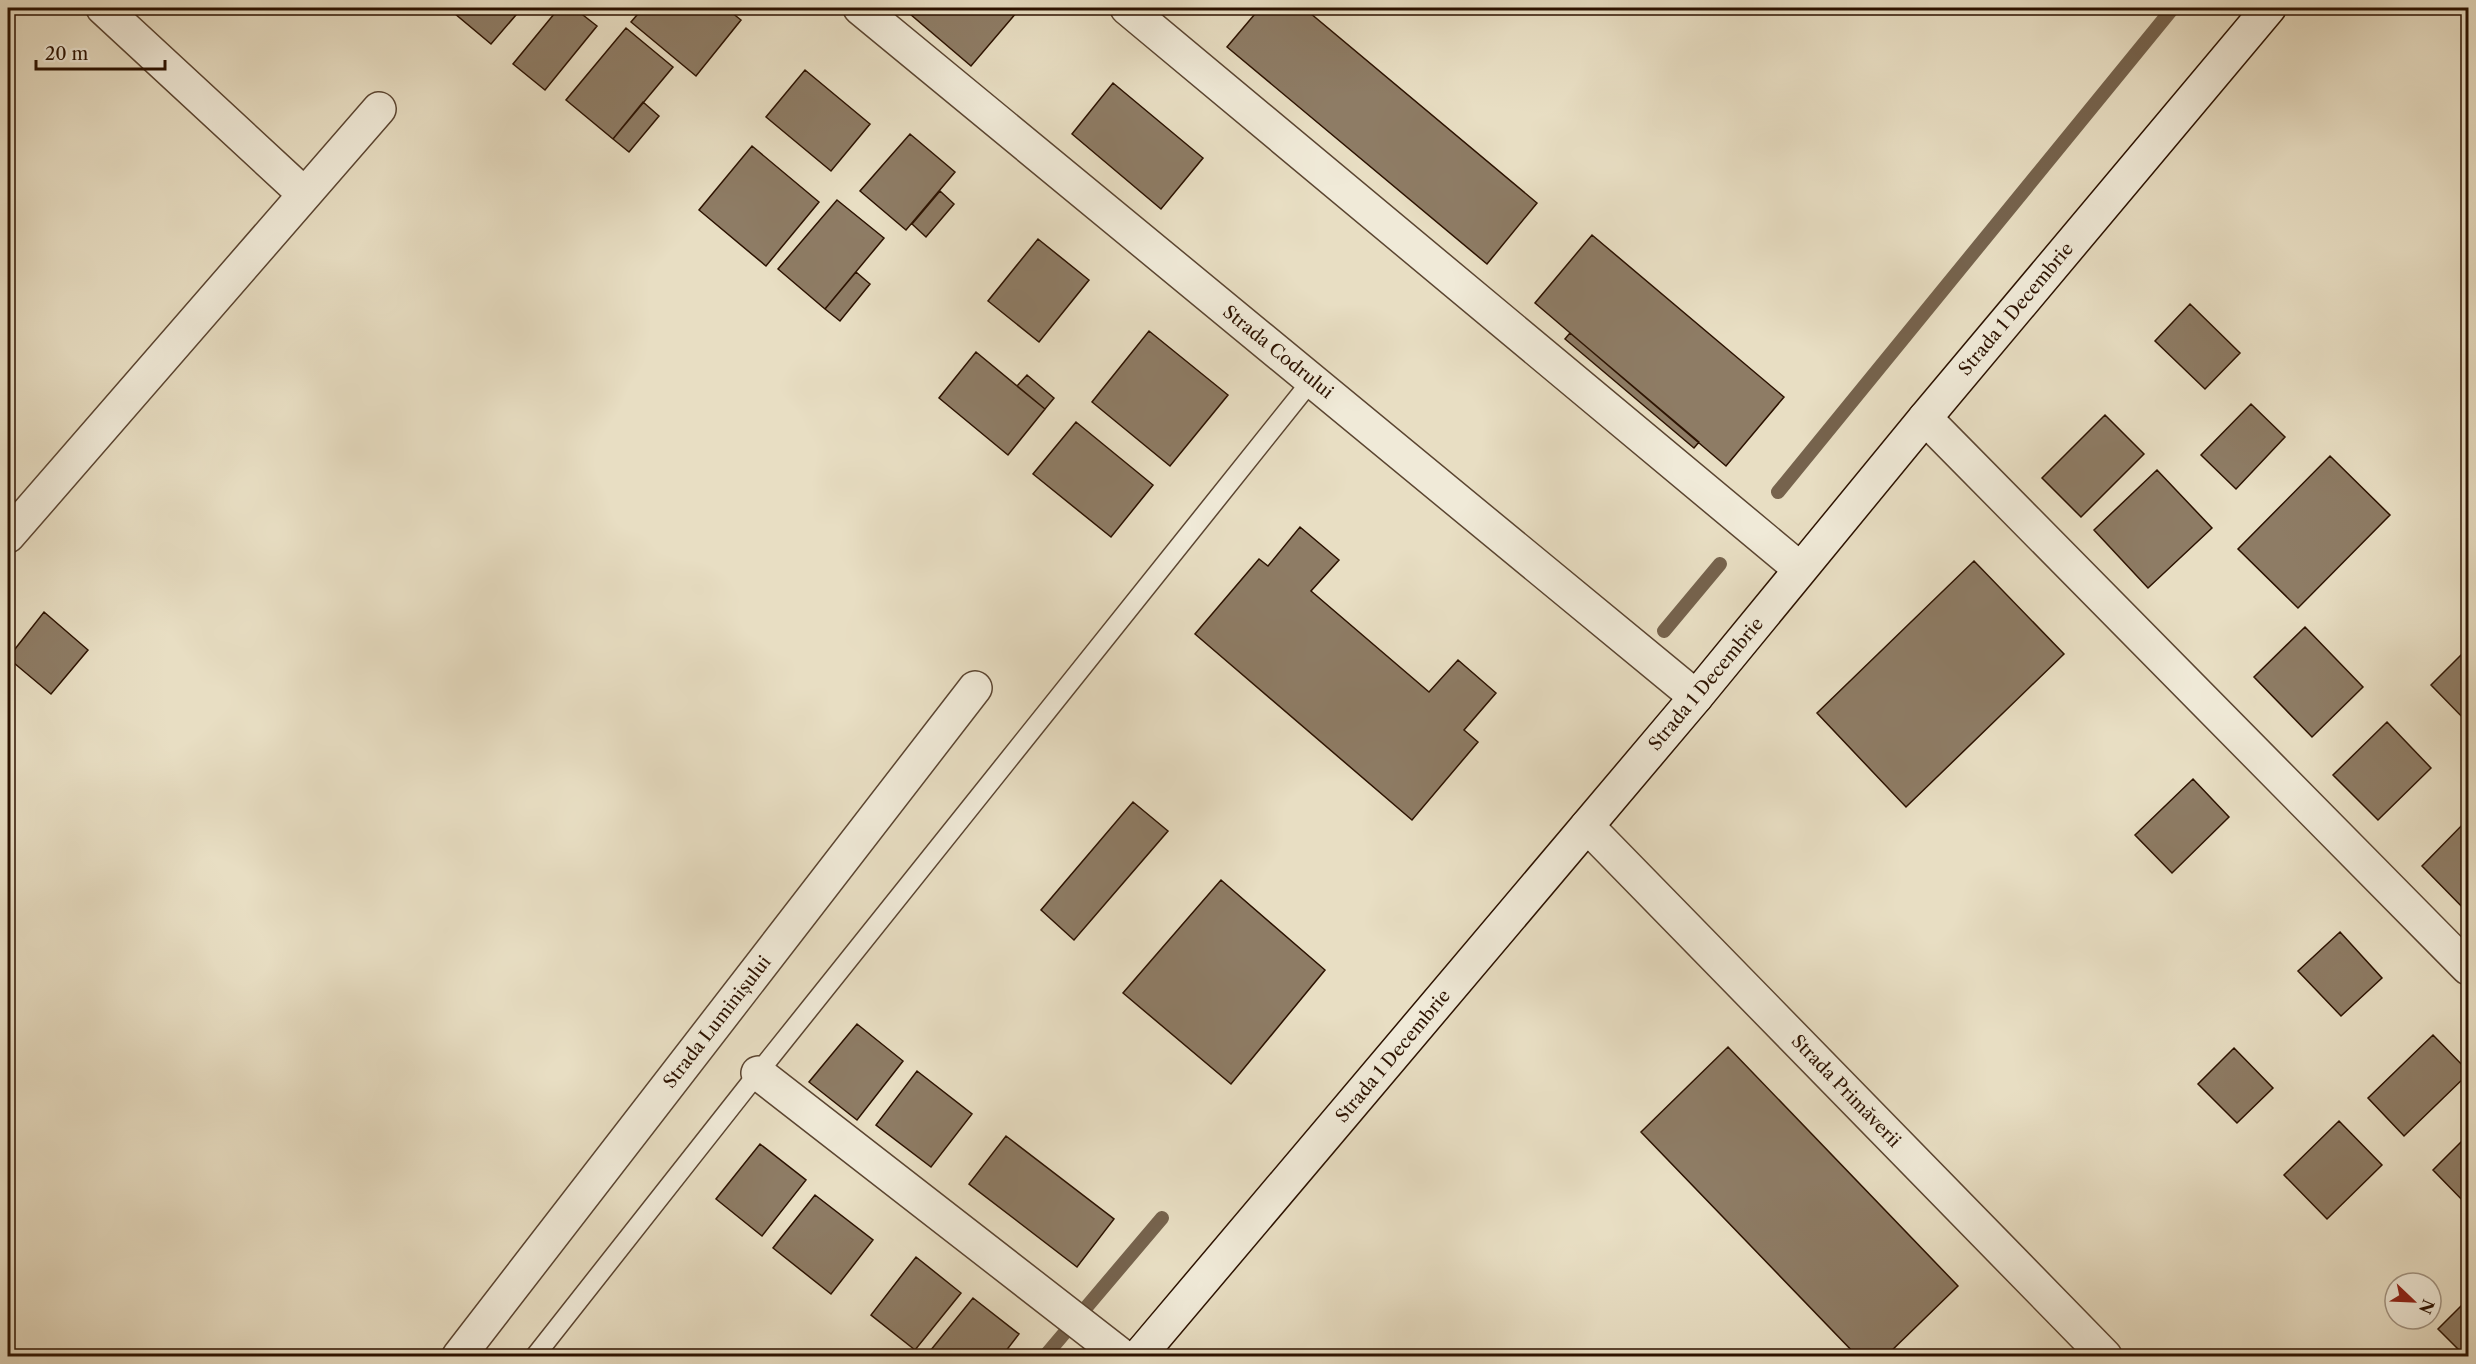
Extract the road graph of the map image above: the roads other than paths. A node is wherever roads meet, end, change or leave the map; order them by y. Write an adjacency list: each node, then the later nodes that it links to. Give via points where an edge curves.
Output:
1 (103, 8): 6 (street)
2 (860, 8): 7 (street, Strada Codrului)
3 (1127, 8): 10 (street)
4 (2269, 8): 8 (street, Strada 1 Decembrie)
5 (379, 109): 6 (street)
6 (304, 194): 9 (street)
7 (1312, 380): 12 (street, Strada Codrului); 15 (lane)
8 (1925, 418): 10 (street, Strada 1 Decembrie); 14 (street)
9 (8, 536)
10 (1800, 569): 12 (street, Strada 1 Decembrie)
11 (975, 688): 16 (street, Strada Luminișului)
12 (1696, 697): 13 (street, Strada 1 Decembrie)
13 (1587, 826): 19 (street, Strada 1 Decembrie); 20 (street, Strada Primăverii)
14 (2469, 968)
15 (758, 1073): 17 (lane); 18 (street)
16 (459, 1356)
17 (534, 1356)
18 (1122, 1356)
19 (1139, 1356)
20 (2105, 1356)

